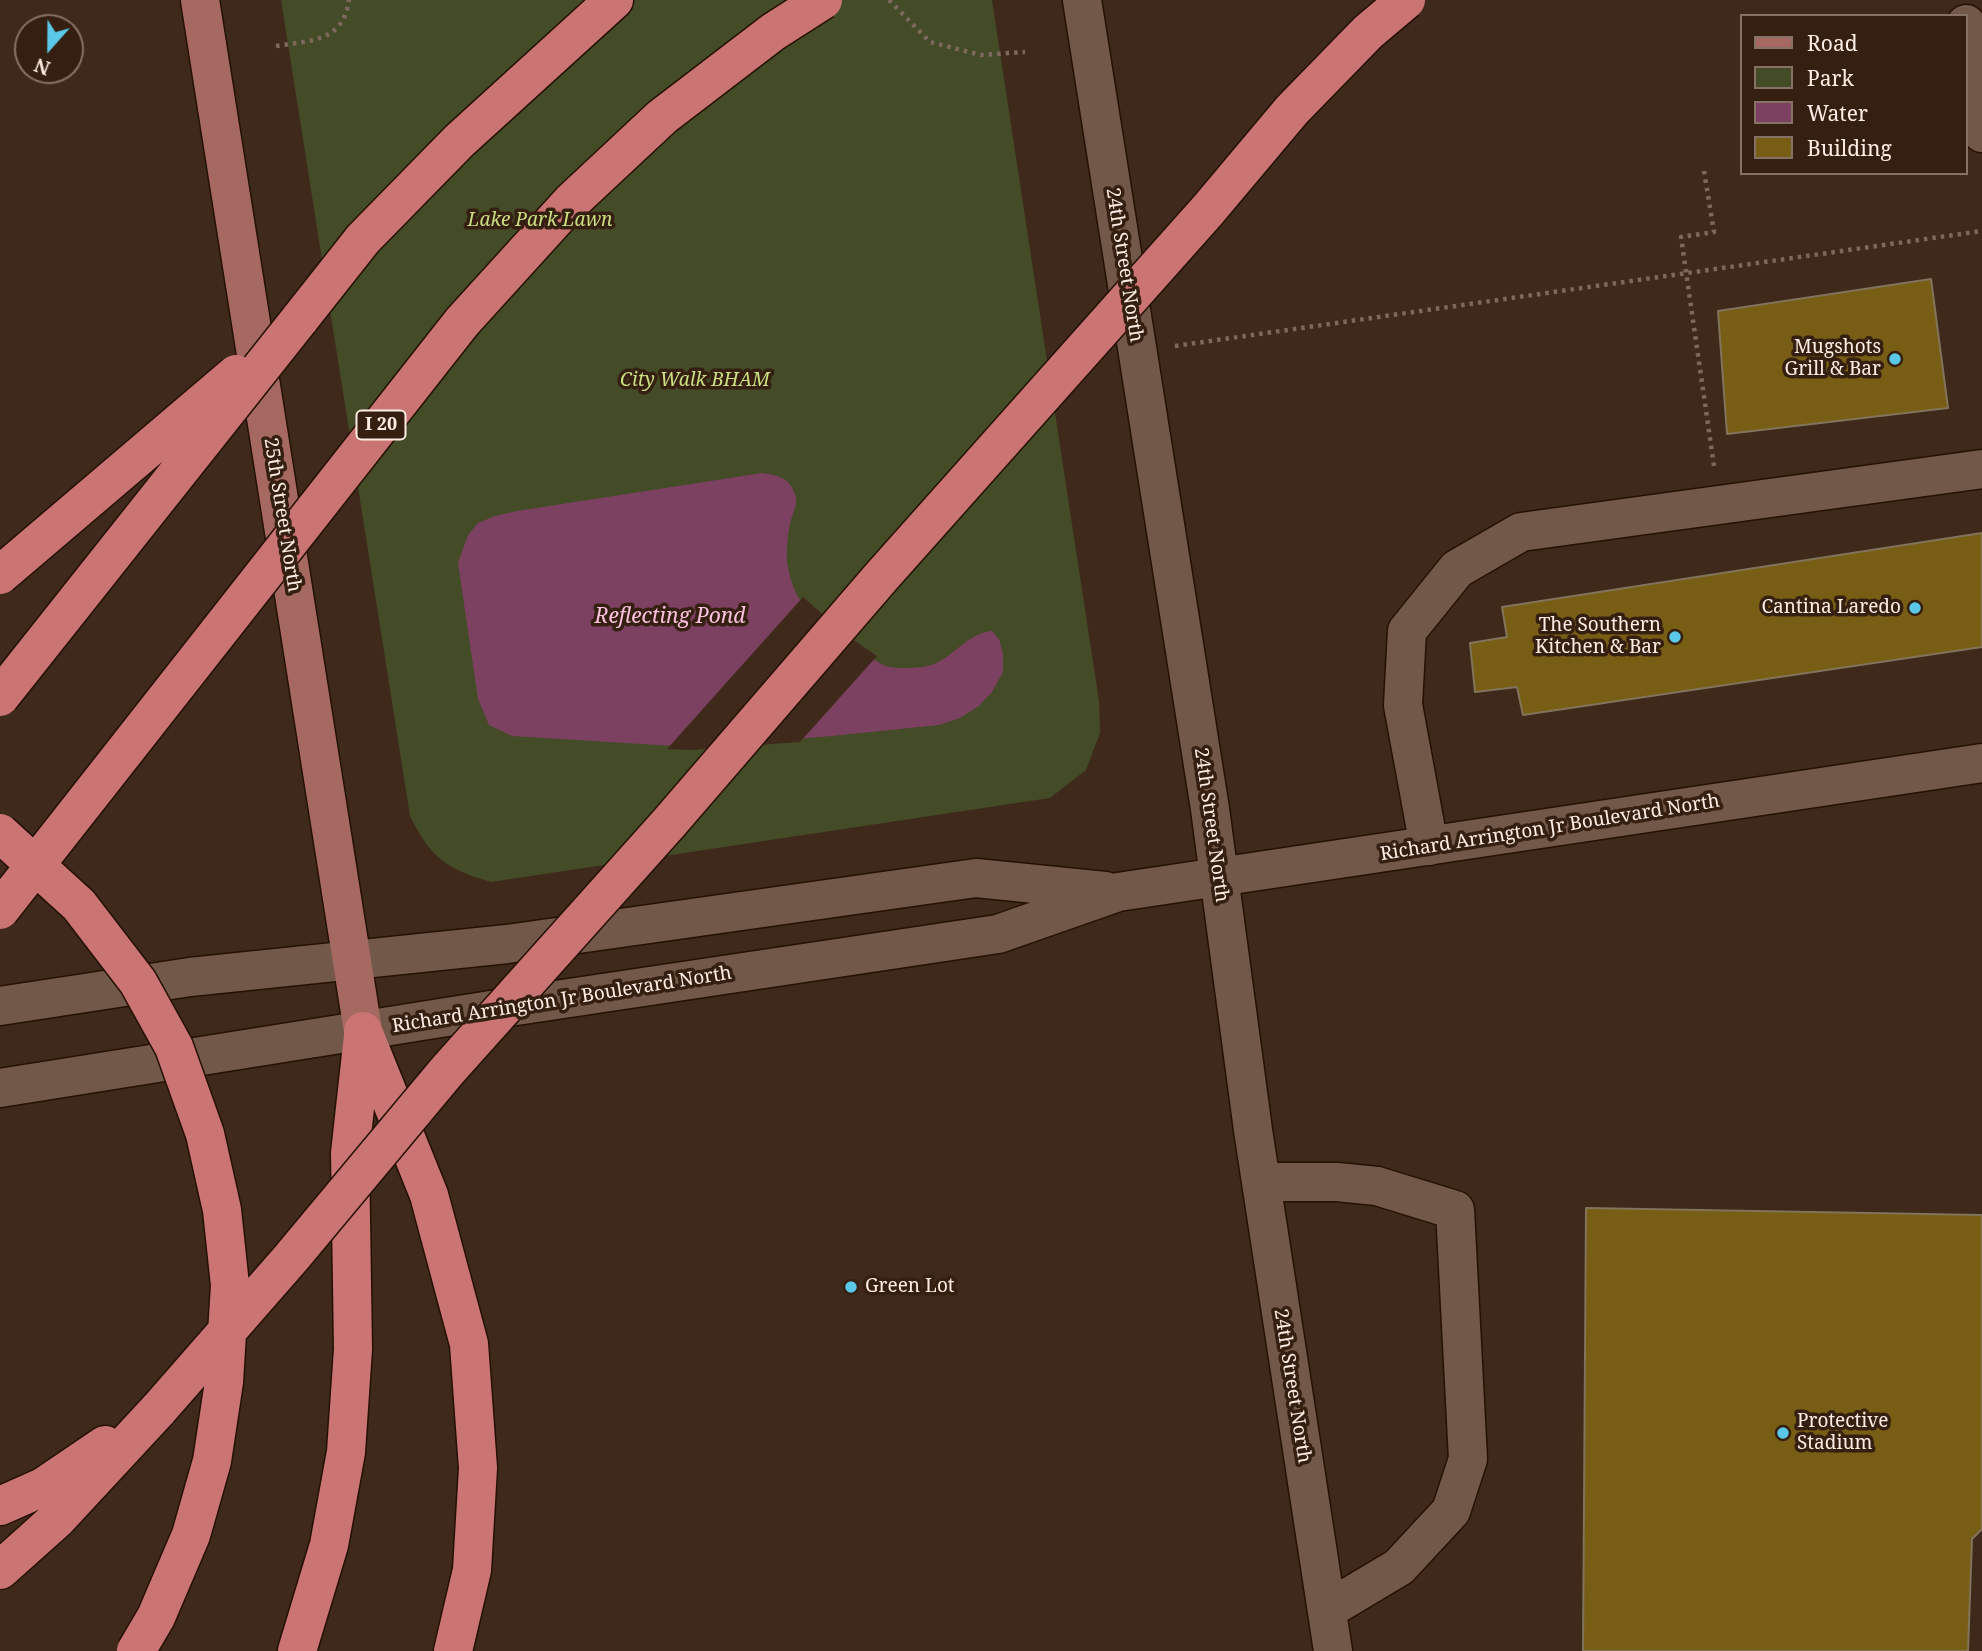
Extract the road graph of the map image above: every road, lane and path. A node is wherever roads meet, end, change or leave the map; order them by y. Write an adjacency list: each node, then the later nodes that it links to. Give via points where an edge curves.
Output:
1 (200, 0): 28 (main road, 25th Street North)
2 (349, 0): 9 (path, via 340,27 320,37)
3 (614, 0): 16 (highway, via 459,141 363,239)
4 (823, 0): 27 (highway, I 20, bridge, via 773,32 662,117 571,202 462,322)
5 (889, 0): 10 (path, via 930,41 981,55)
6 (1406, 0): 33 (highway, bridge, via 1292,110 447,1071)
7 (1085, 1): 17 (street, 24th Street North)
8 (1968, 38): 11 (street)
9 (276, 46)
10 (1024, 52)
11 (1981, 127): 12 (street)
12 (1982, 132)
13 (1703, 171): 15 (path, via 1714,232 1681,237)
14 (1982, 232): 15 (path)
15 (1686, 274): 17 (path); 19 (path)
16 (299, 320): 20 (highway, bridge); 21 (highway, bridge)
17 (1138, 351): 25 (street, 24th Street North)
18 (1982, 469): 19 (street)
19 (1719, 505): 24 (street, via 1521,532 1457,569 1408,631 1403,705)
20 (0, 575)
21 (0, 697)
22 (1982, 762): 24 (street, Richard Arrington Jr Boulevard North)
23 (0, 832): 37 (highway, bridge, via 79,905 138,982 174,1047 205,1133 222,1210 230,1285 225,1382 212,1461 191,1535)
24 (1429, 846): 25 (street, Richard Arrington Jr Boulevard North)
25 (1218, 878): 26 (street, Richard Arrington Jr Boulevard North); 32 (street, 24th Street North)
26 (1118, 892): 28 (street, Richard Arrington Jr Boulevard North, via 976,878 507,944); 30 (street, Richard Arrington Jr Boulevard North, via 998,934)
27 (0, 910)
28 (352, 961): 29 (street, Richard Arrington Jr Boulevard North, via 190,977); 30 (main road, 25th Street North)
29 (0, 1006)
30 (363, 1031): 31 (street, Richard Arrington Jr Boulevard North); 38 (highway, via 350,1153 353,1349 346,1452 329,1545); 39 (highway, via 429,1195 469,1345 478,1468 472,1570)
31 (0, 1088)
32 (1261, 1182): 36 (street, 24th Street North); 36 (street, via 1377,1186 1455,1210 1468,1459 1451,1511 1399,1567)
33 (159, 1409): 34 (highway, via 43,1487); 35 (highway, via 57,1519)
34 (0, 1506)
35 (0, 1570)
36 (1327, 1609): 40 (street, 24th Street North)
37 (136, 1651)
38 (297, 1651)
39 (453, 1651)
40 (1333, 1651)

